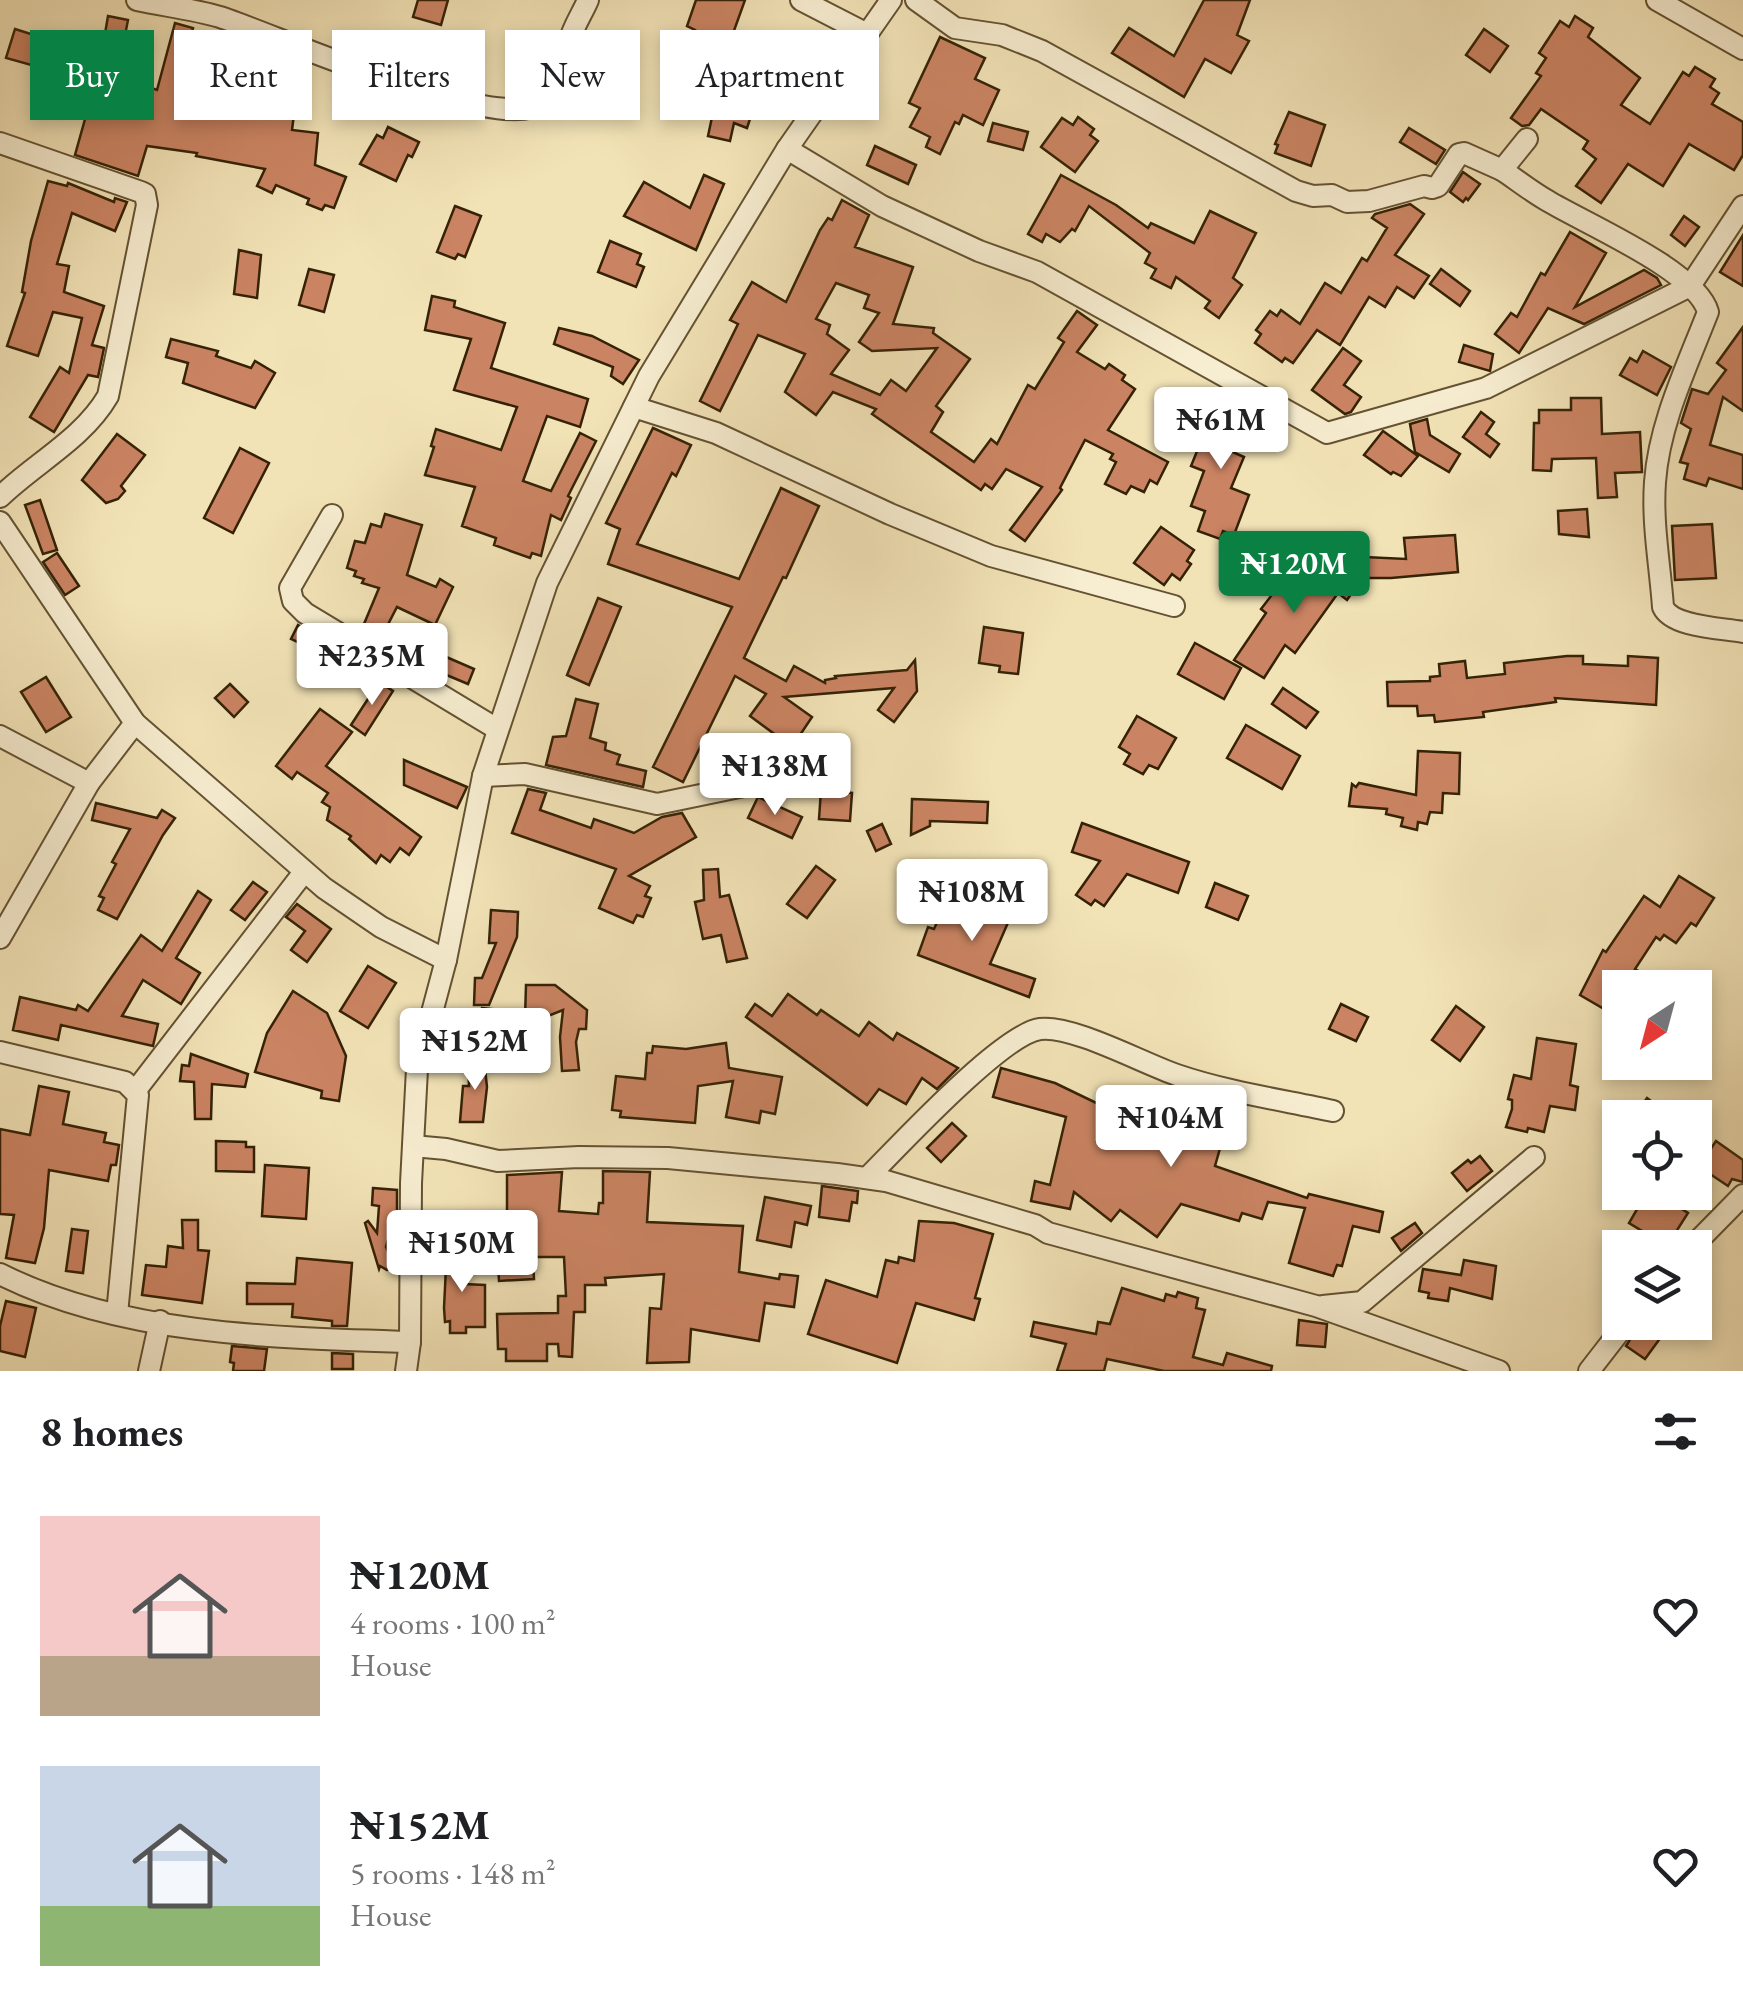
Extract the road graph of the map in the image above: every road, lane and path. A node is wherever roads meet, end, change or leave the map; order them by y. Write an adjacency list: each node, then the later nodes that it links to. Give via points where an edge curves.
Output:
1 (137, 0): 7 (street)
2 (588, 0): 7 (street, via 555,93 535,108 476,105 408,86)
3 (802, 0): 8 (street)
4 (890, 0): 9 (street)
5 (916, 0): 15 (street, via 955,28 1002,34 1042,51 1313,196 1369,201 1432,188 1464,153)
6 (1657, 0): 10 (street)
7 (218, 8)
8 (859, 30)
9 (870, 30)
10 (1743, 50)
11 (807, 120): 14 (street)
12 (1527, 139): 15 (street)
13 (0, 143): 19 (street, via 145,194 146,204 108,396 73,436)
14 (787, 149): 17 (street, via 882,206 1038,272 1327,432 1486,388); 18 (street)
15 (1502, 170): 17 (street)
16 (1743, 206): 17 (street)
17 (1690, 286): 23 (street, via 1708,312 1655,480 1663,606 1678,622)
18 (634, 407): 22 (street, via 716,433 991,556); 25 (street, via 547,583)
19 (0, 497)
20 (332, 516): 25 (street, via 290,588 293,601)
21 (0, 522): 24 (street)
22 (1174, 606)
23 (1743, 632)
24 (135, 723): 28 (street); 30 (street)
25 (497, 729): 27 (street)
26 (0, 736): 28 (street)
27 (483, 776): 29 (street, via 525,774 657,804); 32 (street)
28 (89, 782): 31 (street)
29 (750, 785)
30 (304, 872): 32 (street, via 381,926); 34 (street)
31 (0, 938)
32 (446, 960): 36 (street, via 418,1069)
33 (0, 1052): 34 (street)
34 (136, 1090): 43 (street)
35 (1333, 1111): 38 (street, via 1180,1076 1064,1031 1040,1029 975,1072)
36 (413, 1146): 38 (street, via 498,1162 668,1158); 46 (street)
37 (1534, 1157): 42 (street, via 1362,1302)
38 (867, 1178): 42 (street)
39 (1743, 1195): 40 (street)
40 (1709, 1230)
41 (0, 1274): 43 (street)
42 (1316, 1306): 49 (street)
43 (117, 1314): 44 (street)
44 (160, 1321): 46 (street, via 284,1338); 47 (street)
45 (1613, 1340): 50 (street)
46 (410, 1342): 48 (street)
47 (148, 1371)
48 (406, 1371)
49 (1498, 1371)
50 (1589, 1371)

